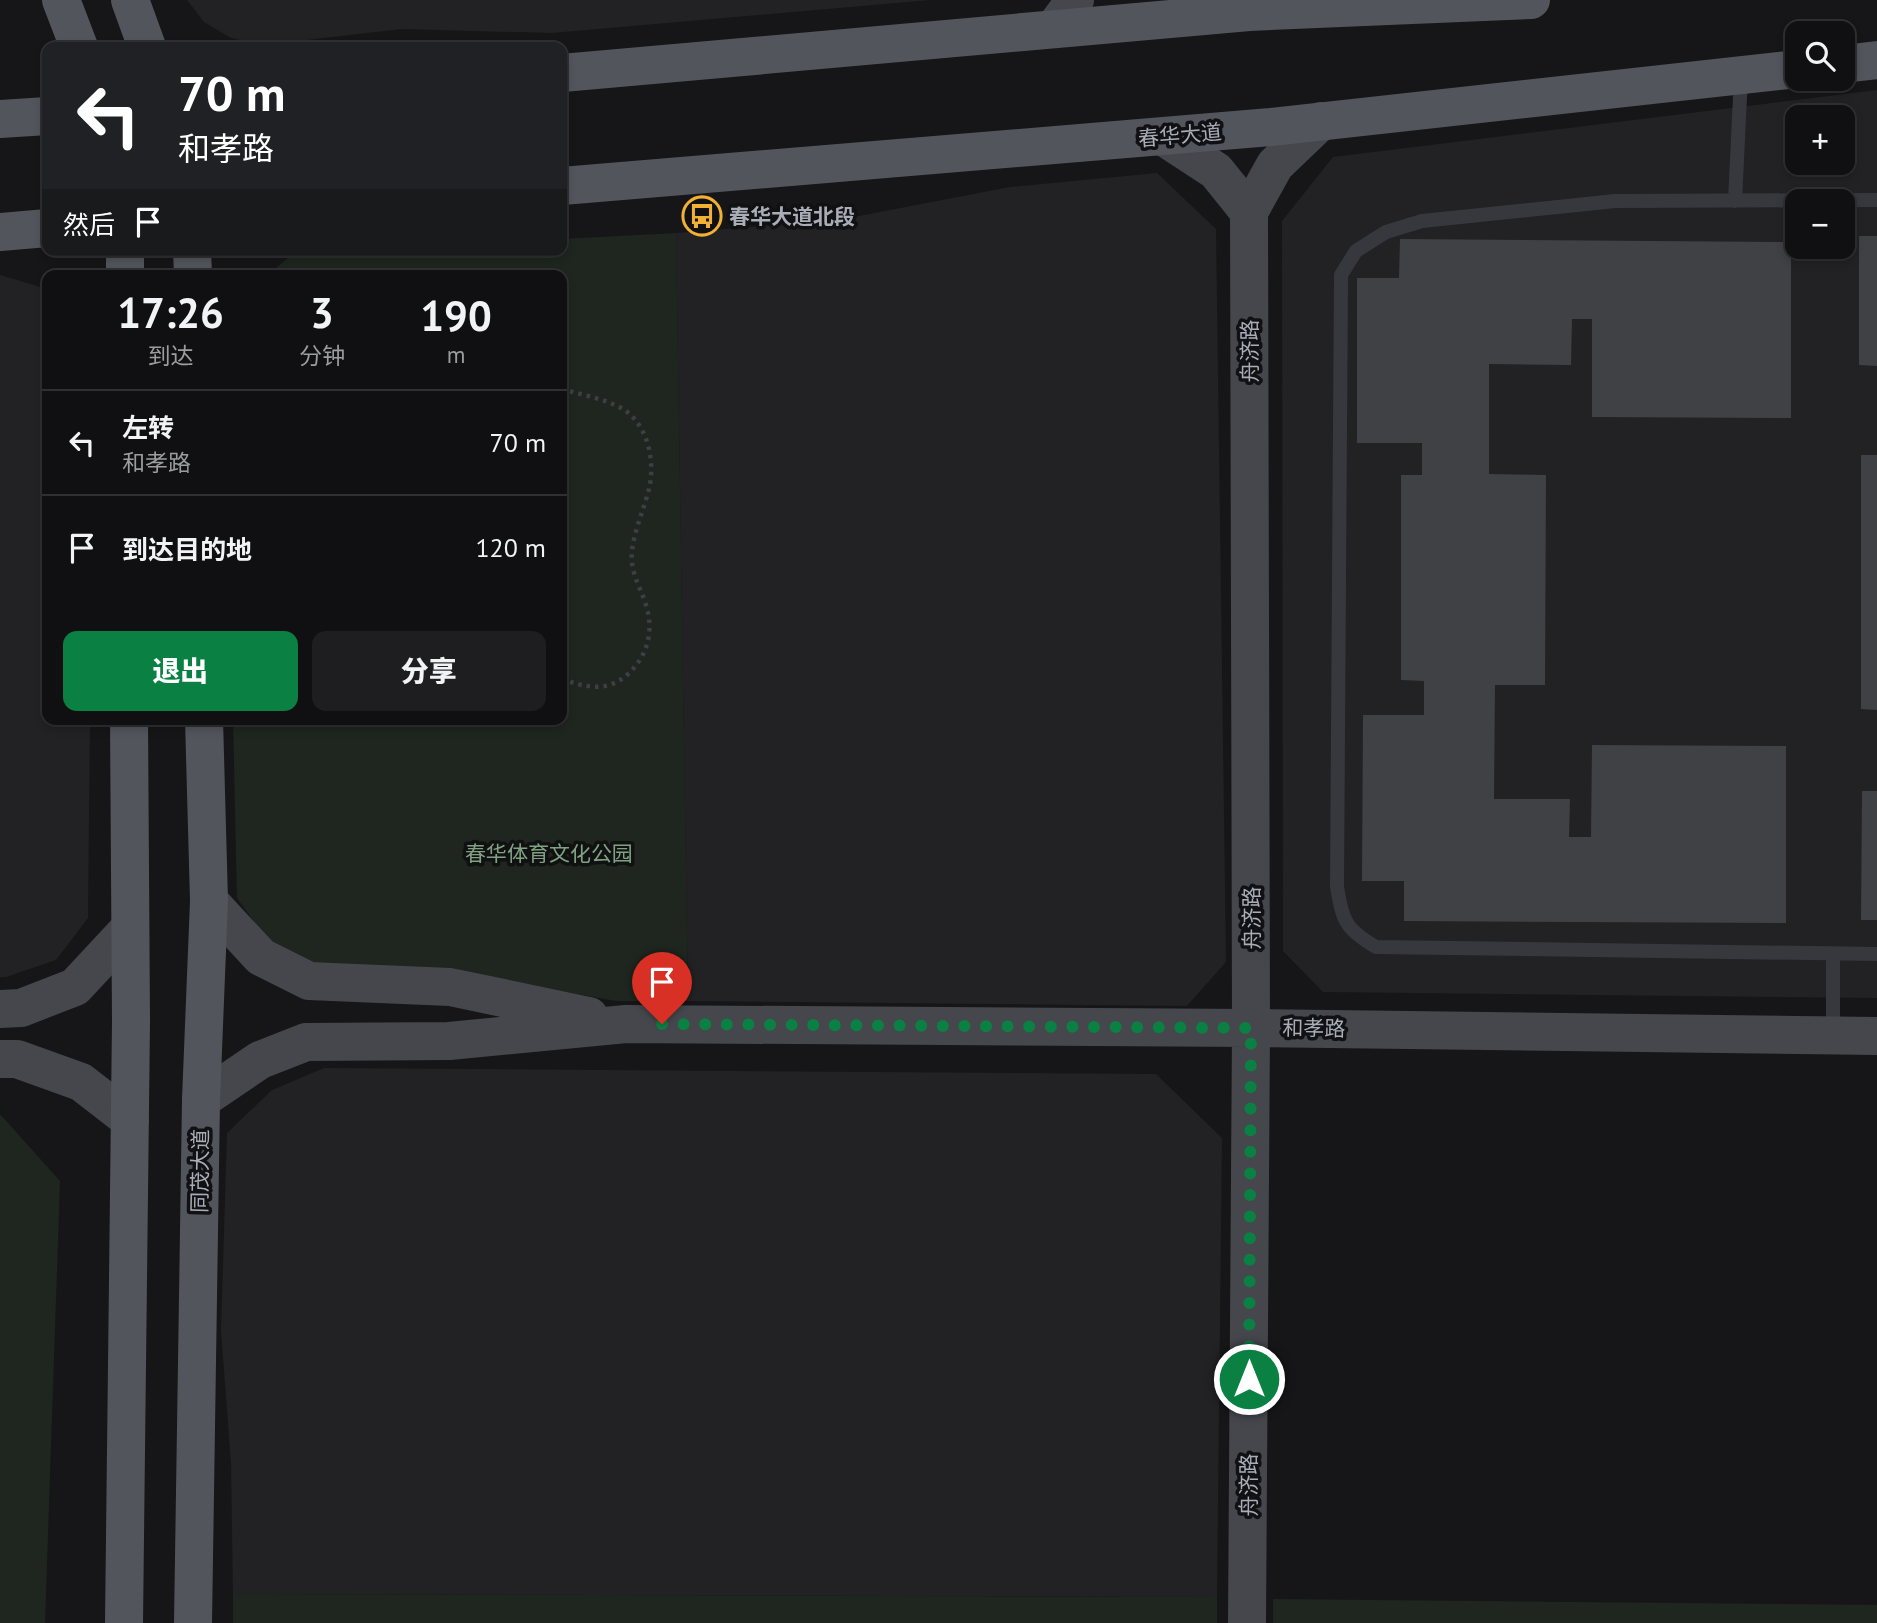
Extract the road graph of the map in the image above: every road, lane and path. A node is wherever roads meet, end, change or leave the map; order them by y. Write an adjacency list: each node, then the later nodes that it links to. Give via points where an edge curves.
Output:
1 (61, 0): 6 (main road)
2 (130, 0): 7 (main road)
3 (1531, 0): 4 (main road)
4 (1239, 6): 5 (main road)
5 (1065, 14): 11 (main road)
6 (77, 42)
7 (145, 42)
8 (1877, 60): 9 (main road)
9 (1855, 63)
10 (1785, 70): 12 (main road, 春华大道)
11 (567, 72)
12 (1741, 75): 15 (main road, 春华大道); 19 (lane)
13 (42, 116): 14 (main road)
14 (0, 119)
15 (1321, 121): 16 (main road, 春华大道); 20 (street, via 1275,165)
16 (1164, 137): 17 (main road, 春华大道); 20 (street, via 1216,170)
17 (567, 186)
18 (1877, 200): 19 (lane)
19 (1735, 201): 29 (lane, via 1615,201 1422,221 1386,232 1356,251 1341,275 1337,887 1342,916 1355,935 1376,947)
20 (1249, 212): 33 (street, 舟济路)
21 (42, 228): 22 (main road)
22 (0, 232)
23 (567, 390): 24 (path, via 619,406 642,432 652,463 632,550 634,580 646,603 650,628 647,650 624,678 606,685 585,688)
24 (567, 681)
25 (128, 725): 28 (main road)
26 (204, 725): 27 (main road, 同茂大道)
27 (209, 901): 32 (street, via 261,957 309,981 450,987); 37 (main road, 同茂大道)
28 (130, 928): 31 (street, via 75,988 21,1008); 38 (main road)
29 (1833, 954): 30 (lane); 34 (lane)
30 (1877, 954)
31 (0, 1009)
32 (626, 1024): 33 (street, 和孝路); 37 (street, via 449,1041 306,1042 260,1060)
33 (1251, 1028): 34 (street, 和孝路); 41 (street, 舟济路)
34 (1833, 1035): 35 (street, 和孝路)
35 (1877, 1036)
36 (0, 1059): 38 (street, via 17,1059 81,1082)
37 (201, 1100): 40 (main road, 同茂大道)
38 (130, 1120): 39 (main road)
39 (124, 1623)
40 (193, 1623)
41 (1247, 1623)

